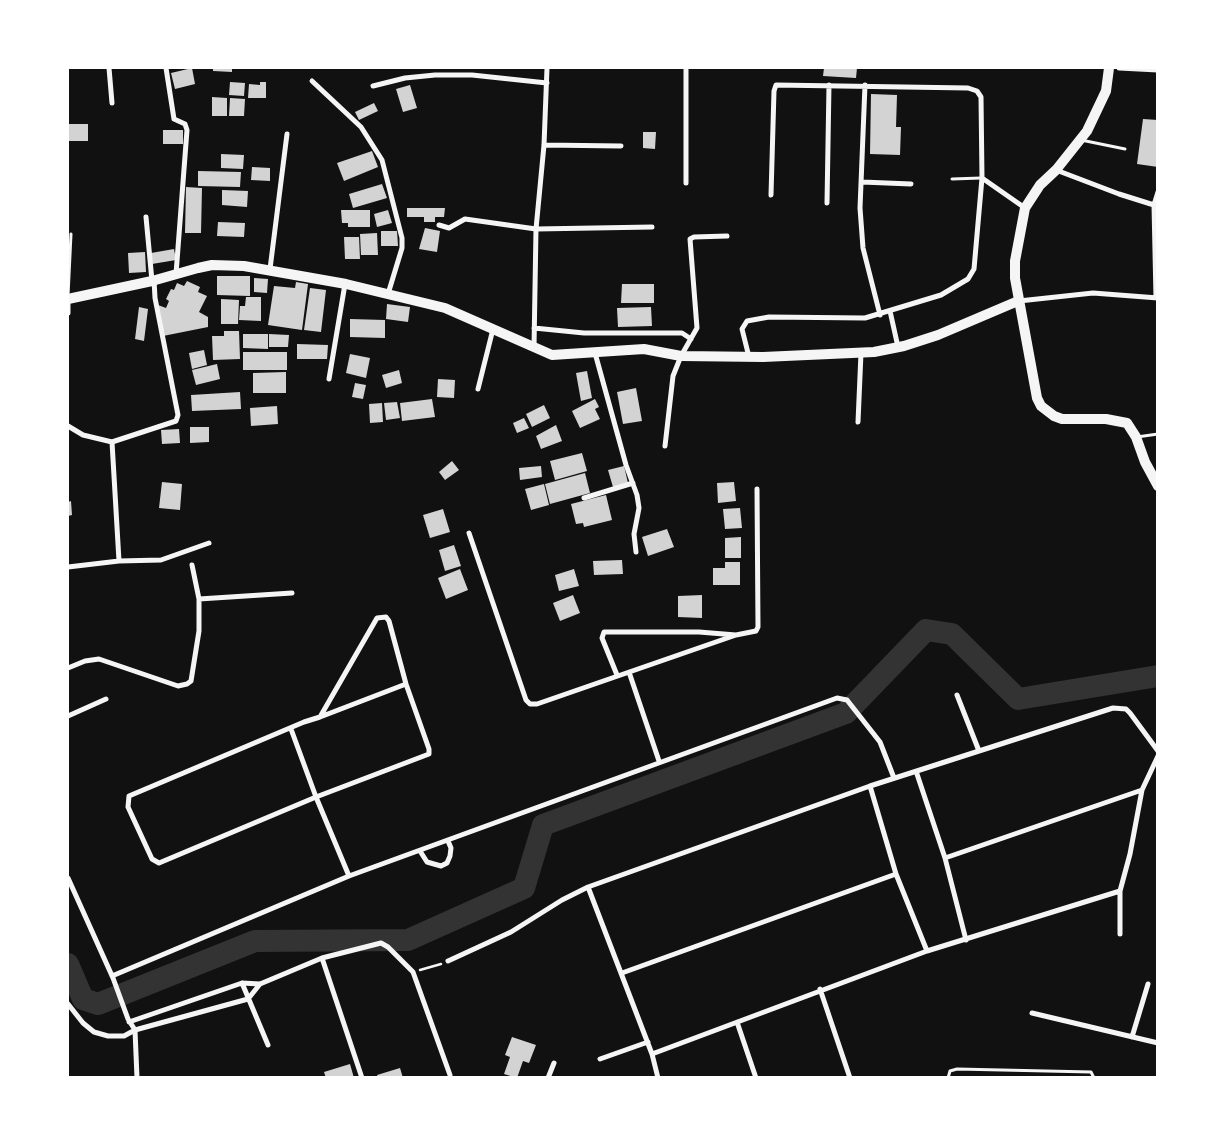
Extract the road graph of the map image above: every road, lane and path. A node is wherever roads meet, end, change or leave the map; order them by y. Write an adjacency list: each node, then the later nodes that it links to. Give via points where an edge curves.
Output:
1 (109, 68): 13 (street)
2 (166, 68): 37 (street, via 174,119 185,124 188,130)
3 (547, 68): 9 (street)
4 (686, 68): 23 (street)
5 (1109, 68): 15 (main road, via 1106,90)
6 (1120, 68): 7 (street)
7 (1158, 70)
8 (312, 81): 40 (street, via 361,128 382,160 402,238)
9 (547, 83): 12 (street, via 435,76 405,78); 16 (street)
10 (829, 85): 11 (street); 26 (street, via 776,85); 27 (street)
11 (865, 85): 20 (street, via 968,88 977,91 981,97); 22 (street)
12 (373, 86)
13 (112, 103)
14 (287, 134): 36 (street)
15 (1081, 140): 18 (lane); 19 (main road)
16 (544, 144): 17 (street); 33 (street)
17 (621, 146)
18 (1125, 149)
19 (1056, 170): 28 (main road); 29 (street)
20 (982, 178): 21 (lane); 28 (street); 44 (street, via 974,269 968,278 941,295)
21 (952, 179)
22 (862, 182): 24 (street); 46 (street, via 863,248)
23 (686, 183)
24 (911, 184)
25 (1158, 192): 29 (street)
26 (771, 194)
27 (827, 203)
28 (1022, 205): 43 (main road, via 1015,260)
29 (1154, 205): 41 (street)
30 (146, 217): 38 (street)
31 (439, 226): 33 (street, via 449,228 465,219)
32 (652, 227): 33 (street)
33 (536, 230): 48 (street)
34 (71, 234): 42 (lane)
35 (727, 236): 49 (street, via 694,237 690,240 697,328)
36 (270, 269): 37 (main road, via 212,265); 39 (main road)
37 (176, 274): 38 (main road)
38 (153, 281): 42 (main road); 62 (street, via 178,418 172,423)
39 (346, 284): 40 (main road); 56 (street)
40 (388, 294): 47 (main road, via 445,308)
41 (1157, 298): 43 (street, via 1093,292)
42 (68, 299): 45 (street)
43 (1018, 301): 50 (main road, via 938,335); 61 (main road, via 1036,398 1041,406 1062,418 1122,420 1131,426)
44 (890, 311): 46 (street); 50 (street)
45 (68, 313)
46 (880, 315): 55 (street, via 844,319 769,317 747,321 742,329)
47 (493, 328): 51 (main road); 57 (street)
48 (534, 328): 49 (street, via 584,334 682,333); 51 (street)
49 (691, 339): 54 (street)
50 (898, 347): 53 (main road)
51 (538, 349): 52 (main road, via 552,355)
52 (595, 352): 54 (main road, via 644,349); 64 (street)
53 (861, 353): 55 (main road); 58 (street)
54 (681, 356): 55 (main road); 63 (street, via 673,376)
55 (749, 357)
56 (330, 379)
57 (478, 389)
58 (858, 422)
59 (68, 426): 62 (street, via 83,435)
60 (1158, 434): 61 (lane)
61 (1136, 437): 65 (main road)
62 (112, 442): 71 (street)
63 (665, 446)
64 (633, 484): 67 (street); 70 (street, via 639,508 634,534)
65 (1158, 486)
66 (757, 489): 76 (street, via 758,627 752,633)
67 (584, 498)
68 (469, 532): 79 (street, via 530,704)
69 (208, 543): 71 (street, via 161,560)
70 (636, 552)
71 (119, 561): 73 (street)
72 (192, 565): 75 (street)
73 (68, 567)
74 (292, 594): 75 (street)
75 (199, 599): 77 (street, via 198,646 191,681 187,684 178,686 99,659)
76 (736, 635): 78 (street); 79 (street, via 604,632 602,638)
77 (68, 668)
78 (629, 672): 79 (street); 89 (street)
79 (616, 676)
80 (406, 684): 84 (street); 84 (street, via 389,621 386,617 377,618); 94 (street, via 428,754)
81 (957, 695): 86 (street)
82 (106, 699): 83 (street)
83 (68, 716)
84 (320, 717): 85 (street)
85 (291, 729): 94 (street); 94 (street, via 129,796 128,807 152,859 159,863)
86 (979, 751): 87 (street, via 1120,708 1130,713); 90 (street)
87 (1158, 751)
88 (1158, 756): 93 (street)
89 (659, 761): 91 (street, via 837,698 847,700 874,733); 95 (street)
90 (916, 771): 91 (street); 97 (street)
91 (894, 778): 92 (street)
92 (870, 786): 98 (street); 101 (street)
93 (1142, 790): 97 (street); 102 (street)
94 (316, 797): 99 (street)
95 (448, 841): 96 (street); 96 (street, via 450,856 441,866 427,862)
96 (420, 851): 99 (street)
97 (945, 858): 104 (street)
98 (896, 874): 105 (street); 109 (street)
99 (348, 876): 110 (street)
100 (68, 878): 110 (street)
101 (588, 887): 107 (street, via 511,932); 109 (street)
102 (1120, 891): 103 (street); 104 (street)
103 (1120, 934)
104 (966, 940): 105 (street)
105 (927, 951): 114 (street)
106 (322, 958): 108 (street, via 381,943); 112 (street); 130 (street)
107 (448, 962): 108 (path)
108 (413, 972): 128 (street)
109 (622, 973): 122 (street)
110 (112, 977): 118 (street)
111 (242, 983): 112 (street); 115 (street); 118 (street)
112 (260, 984): 115 (street)
113 (1148, 984): 121 (street)
114 (820, 989): 119 (street); 134 (street)
115 (248, 999): 120 (street); 124 (street)
116 (68, 1005): 120 (street, via 94,1032 116,1037)
117 (1032, 1013): 121 (street)
118 (128, 1020): 120 (street)
119 (737, 1022): 125 (street); 133 (street)
120 (135, 1030): 129 (street)
121 (1132, 1037): 123 (street)
122 (648, 1042): 125 (street); 126 (street)
123 (1158, 1043)
124 (268, 1044)
125 (652, 1054): 132 (street)
126 (600, 1059)
127 (554, 1063): 131 (street)
128 (450, 1075)
129 (137, 1078)
130 (362, 1078)
131 (548, 1078)
132 (658, 1078)
133 (756, 1078)
134 (850, 1078)
135 (948, 1078): 136 (lane, via 950,1071 957,1069 1091,1072)
136 (1094, 1078)

